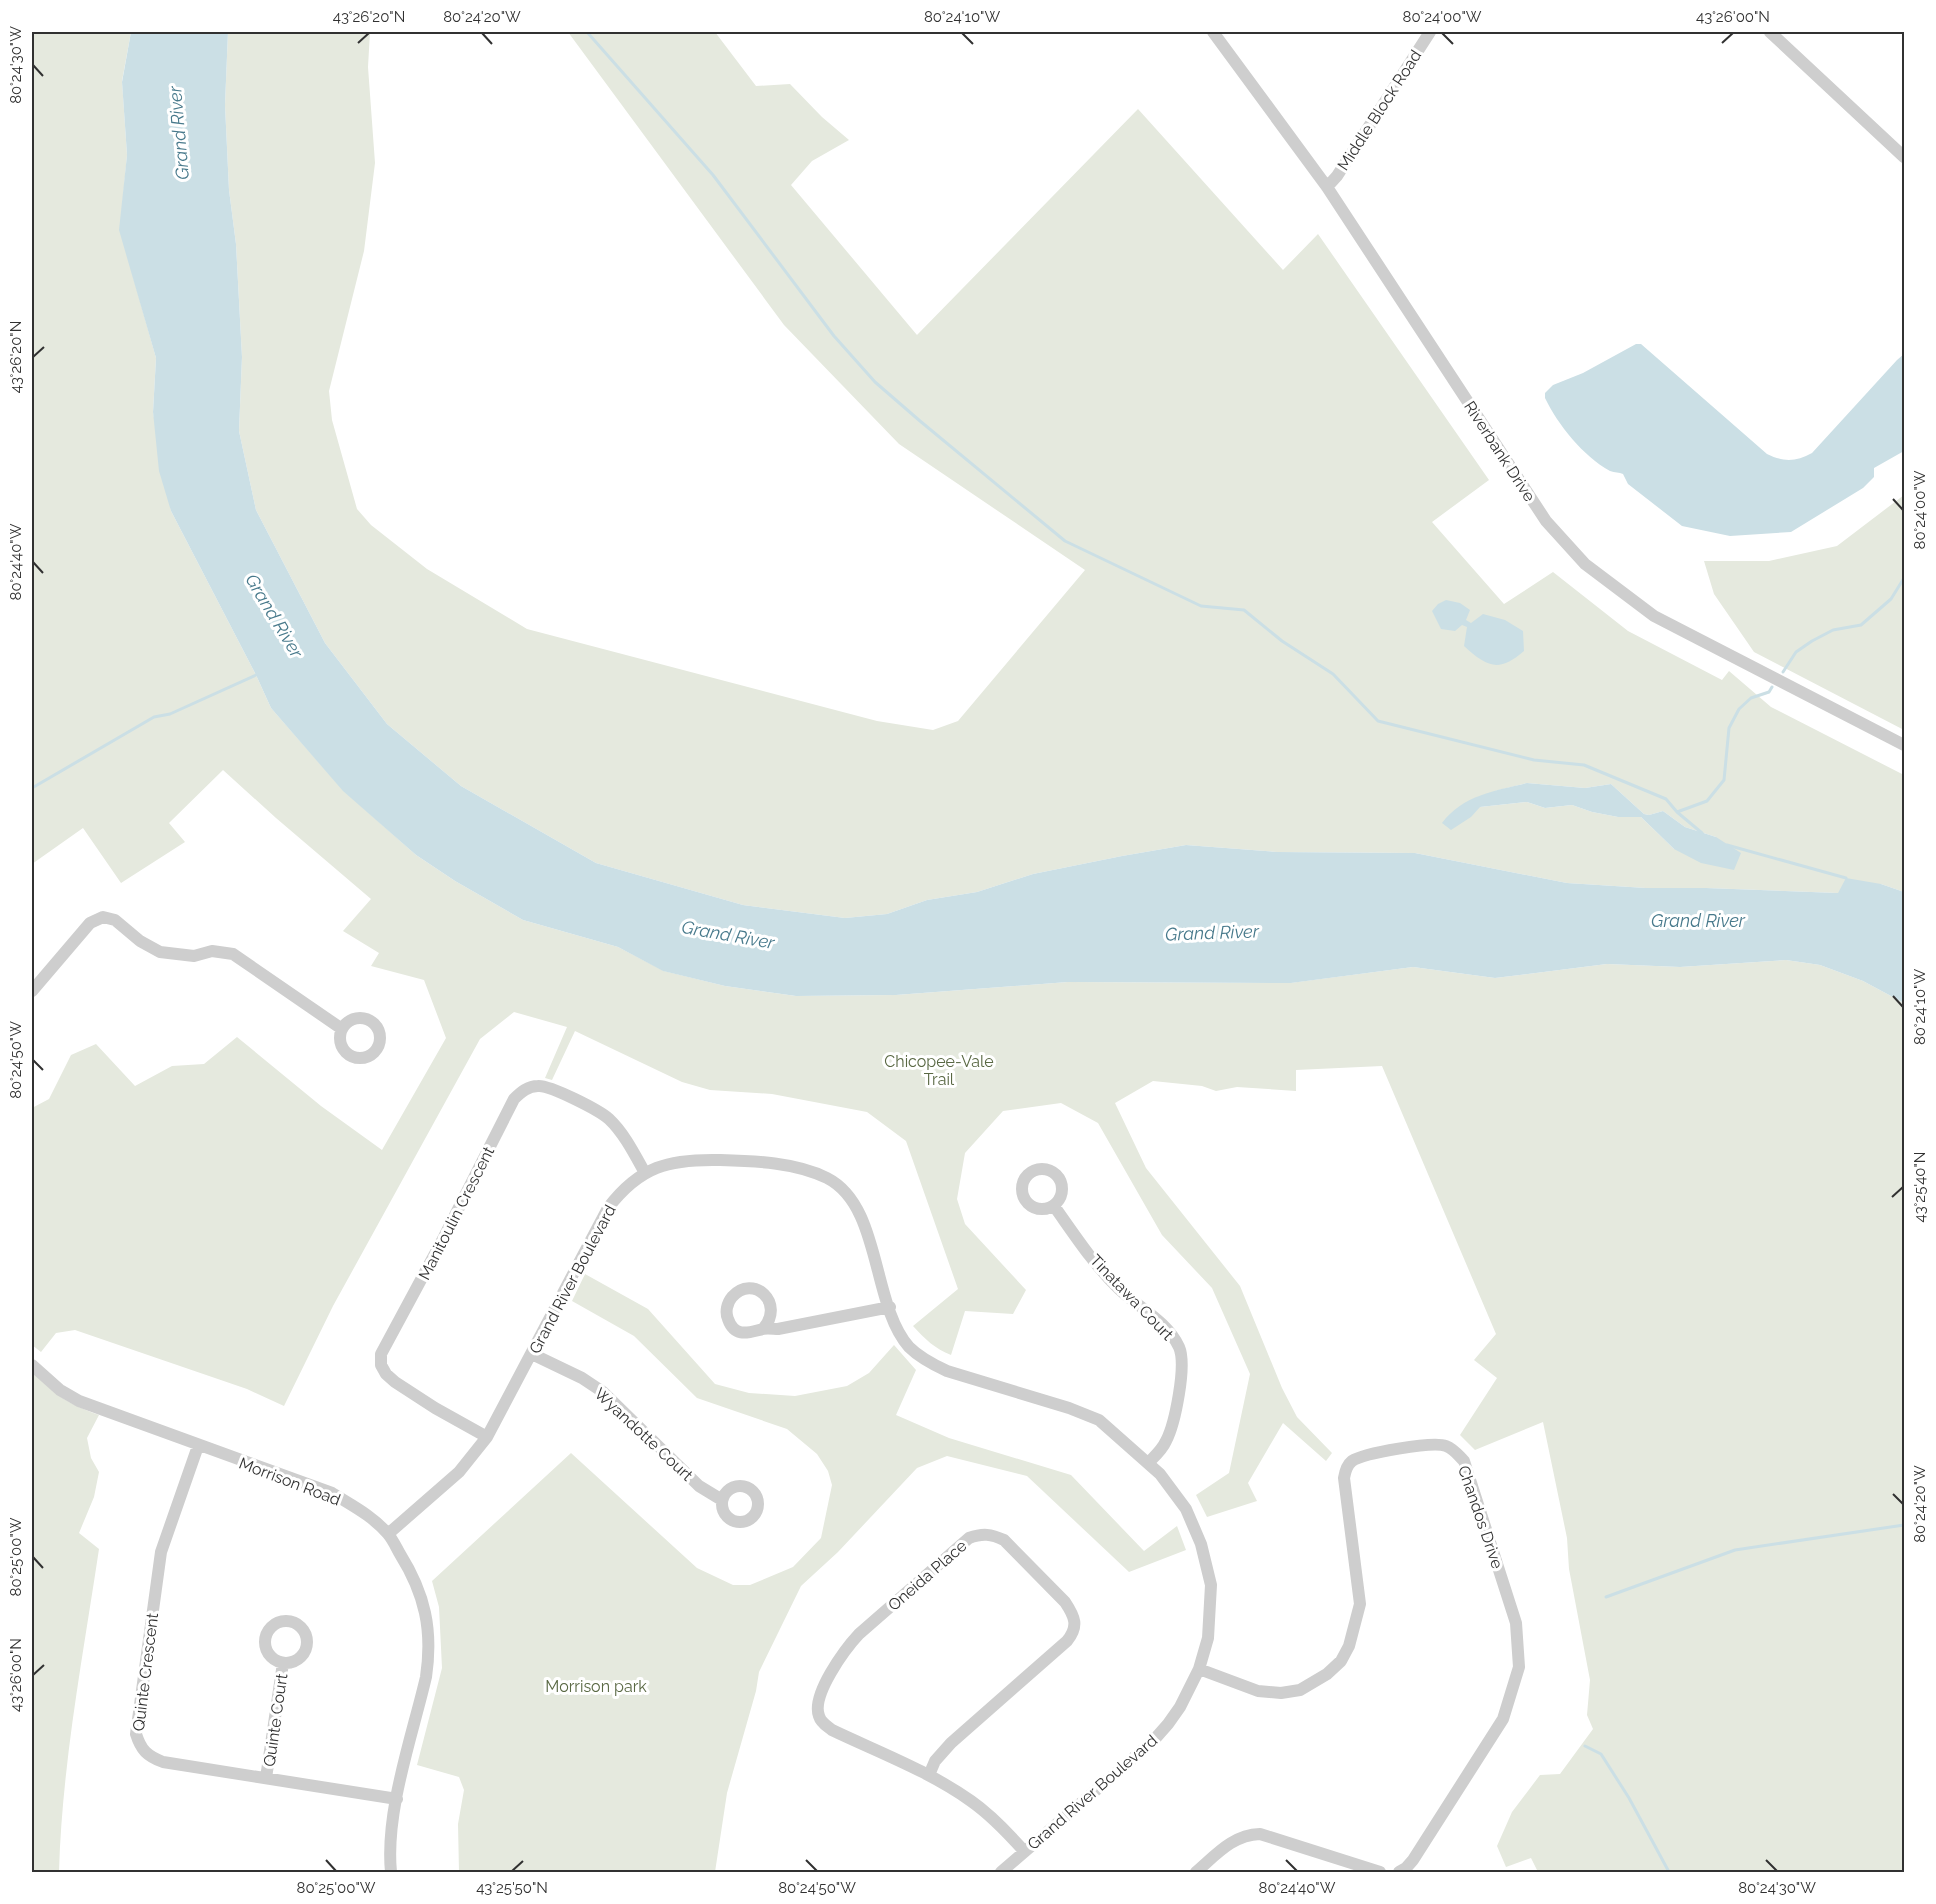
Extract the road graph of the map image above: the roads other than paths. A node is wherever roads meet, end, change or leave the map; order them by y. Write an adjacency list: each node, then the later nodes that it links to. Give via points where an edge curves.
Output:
1 (1213, 32): 5 (street, Riverbank Drive)
2 (1430, 32): 5 (street, Middle Block Road)
3 (1770, 32): 4 (street)
4 (1905, 157)
5 (1327, 188): 6 (street, Riverbank Drive, via 1546,521 1585,564 1654,616)
6 (1905, 745)
7 (32, 991): 8 (street, via 90,922 103,916 116,920 160,952 194,956 212,951 234,954)
8 (342, 1029)
9 (645, 1173): 11 (street, Grand River Boulevard, via 690,1159 790,1167 827,1178 844,1192 861,1216); 13 (street, Grand River Boulevard, via 622,1190 608,1208); 15 (street, Manitoulin Crescent, via 618,1129 597,1111 547,1087 529,1088 514,1099 381,1353 381,1365 395,1382)
10 (1054, 1206): 17 (street, Tinatawa Court, via 1102,1271 1158,1320 1179,1347 1182,1376 1170,1432 1162,1449)
11 (890, 1308): 12 (street); 17 (street, Grand River Boulevard, via 903,1338 932,1364 1100,1420)
12 (763, 1329)
13 (532, 1354): 15 (street, Grand River Boulevard); 18 (street, Wyandotte Court, via 603,1392 699,1486)
14 (32, 1365): 16 (street, Morrison Road, via 78,1401)
15 (487, 1437): 19 (street, Grand River Boulevard, via 459,1472)
16 (198, 1446): 19 (street, Morrison Road, via 332,1493); 23 (street, Quinte Crescent, via 161,1552 136,1734 149,1757 163,1762)
17 (1149, 1462): 21 (street, Grand River Boulevard, via 1186,1509 1208,1568 1212,1604)
18 (722, 1500)
19 (388, 1534): 24 (street, Morrison Road, via 421,1594 429,1637 426,1677)
20 (283, 1663): 23 (street, Quinte Court)
21 (1199, 1669): 25 (street, Grand River Boulevard, via 1180,1707 1152,1740); 30 (street, Chandos Drive, via 1258,1691 1281,1693 1300,1690 1327,1674 1349,1647 1360,1604 1346,1469 1351,1462 1368,1455 1428,1444 1445,1445 1456,1451 1464,1461 1516,1623 1519,1667 1503,1719 1413,1860)
22 (929, 1775): 22 (street, Oneida Place, via 934,1761 951,1743 1074,1633 1075,1622 1065,1602 1004,1540 992,1534 969,1538 859,1634 845,1649 820,1696 819,1717 832,1730); 25 (street, Oneida Place, via 971,1801)
23 (266, 1778): 24 (street, Quinte Crescent)
24 (397, 1799): 26 (street, Morrison Road, via 390,1842)
25 (1024, 1851): 27 (street, Grand River Boulevard)
26 (391, 1872)
27 (1001, 1872)
28 (1196, 1872): 29 (street, via 1230,1842 1260,1834)
29 (1380, 1872)
30 (1399, 1872)

